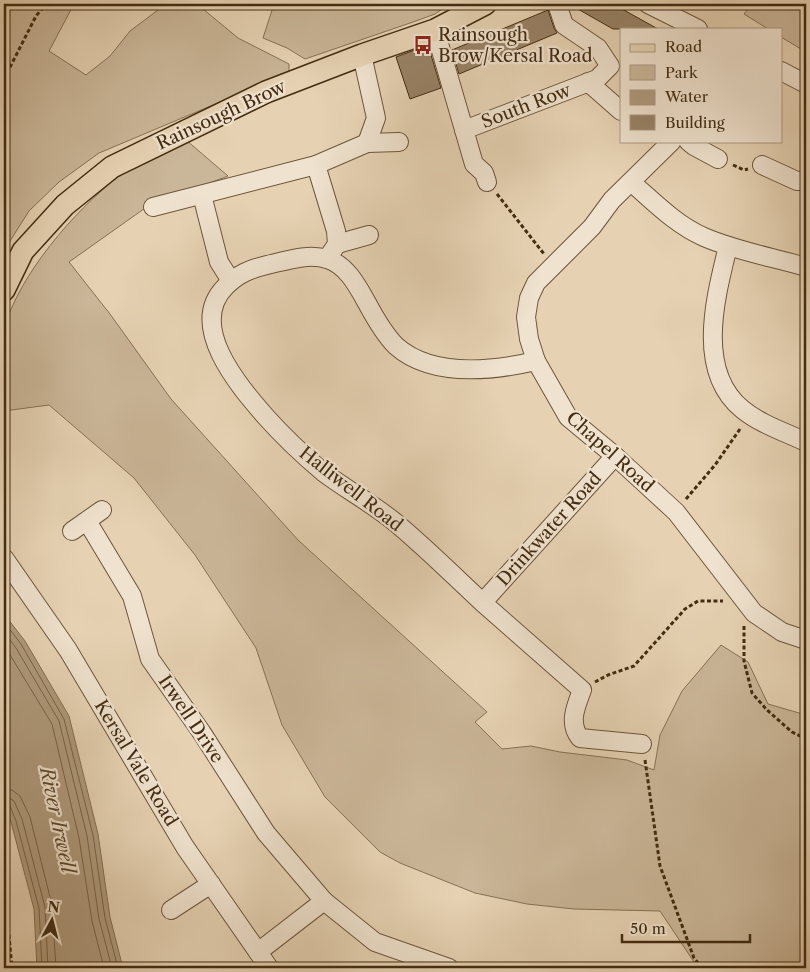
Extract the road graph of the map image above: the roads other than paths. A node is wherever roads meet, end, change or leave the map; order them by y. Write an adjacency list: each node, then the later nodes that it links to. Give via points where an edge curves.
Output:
1 (485, 4): 5 (main road, Rainsough Brow)
2 (557, 4): 8 (street, South Row, via 564,25 598,48 610,66 598,79)
3 (650, 4): 4 (street)
4 (696, 28)
5 (435, 30): 6 (main road, Rainsough Brow); 11 (street)
6 (362, 55): 14 (street, via 376,118); 30 (main road, Rainsough Brow, via 266,92 112,167 65,205 23,252)
7 (782, 72): 9 (street)
8 (588, 82): 10 (street); 11 (street, South Row)
9 (806, 84)
10 (620, 110)
11 (464, 130): 20 (street, via 474,164 484,173)
12 (399, 142): 14 (street)
13 (689, 142): 16 (street)
14 (367, 143): 17 (street)
15 (666, 143): 21 (street, Chapel Road)
16 (718, 159)
17 (316, 165): 22 (street); 25 (street)
18 (762, 165): 19 (street, via 797,181)
19 (806, 181)
20 (487, 182)
21 (631, 182): 26 (street, via 679,223 702,237); 31 (street, Chapel Road, via 536,283 526,317)
22 (202, 195): 23 (street); 29 (street, via 219,262)
23 (154, 207)
24 (369, 235): 25 (street)
25 (338, 244): 27 (street)
26 (728, 246): 28 (street); 32 (street, via 718,288 712,345 716,370 724,387 741,408)
27 (327, 259): 29 (street, Halliwell Road, via 309,257 252,268); 31 (street, via 355,281 389,338 414,358 440,366 475,370)
28 (806, 268)
29 (231, 281): 38 (street, Halliwell Road, via 216,300 212,314 214,341 250,399 324,472 390,518)
30 (4, 290)
31 (536, 361): 33 (street, Chapel Road, via 568,417)
32 (806, 442)
33 (615, 456): 38 (street, Drinkwater Road); 39 (street, Chapel Road, via 676,512 754,613 782,632)
34 (102, 510): 35 (street)
35 (87, 521): 36 (street); 42 (street, Irwell Drive, via 132,596 150,659 266,833)
36 (72, 531)
37 (4, 558): 41 (street, Kersal Vale Road, via 68,650)
38 (483, 602): 40 (street, Halliwell Road, via 582,690 573,723 580,738)
39 (806, 640)
40 (642, 744)
41 (211, 884): 43 (street); 44 (street, Kersal Vale Road)
42 (324, 901): 44 (street); 46 (street, Irwell Drive, via 375,942)
43 (171, 910)
44 (258, 952): 45 (street, Kersal Vale Road)
45 (269, 968)
46 (449, 968)

